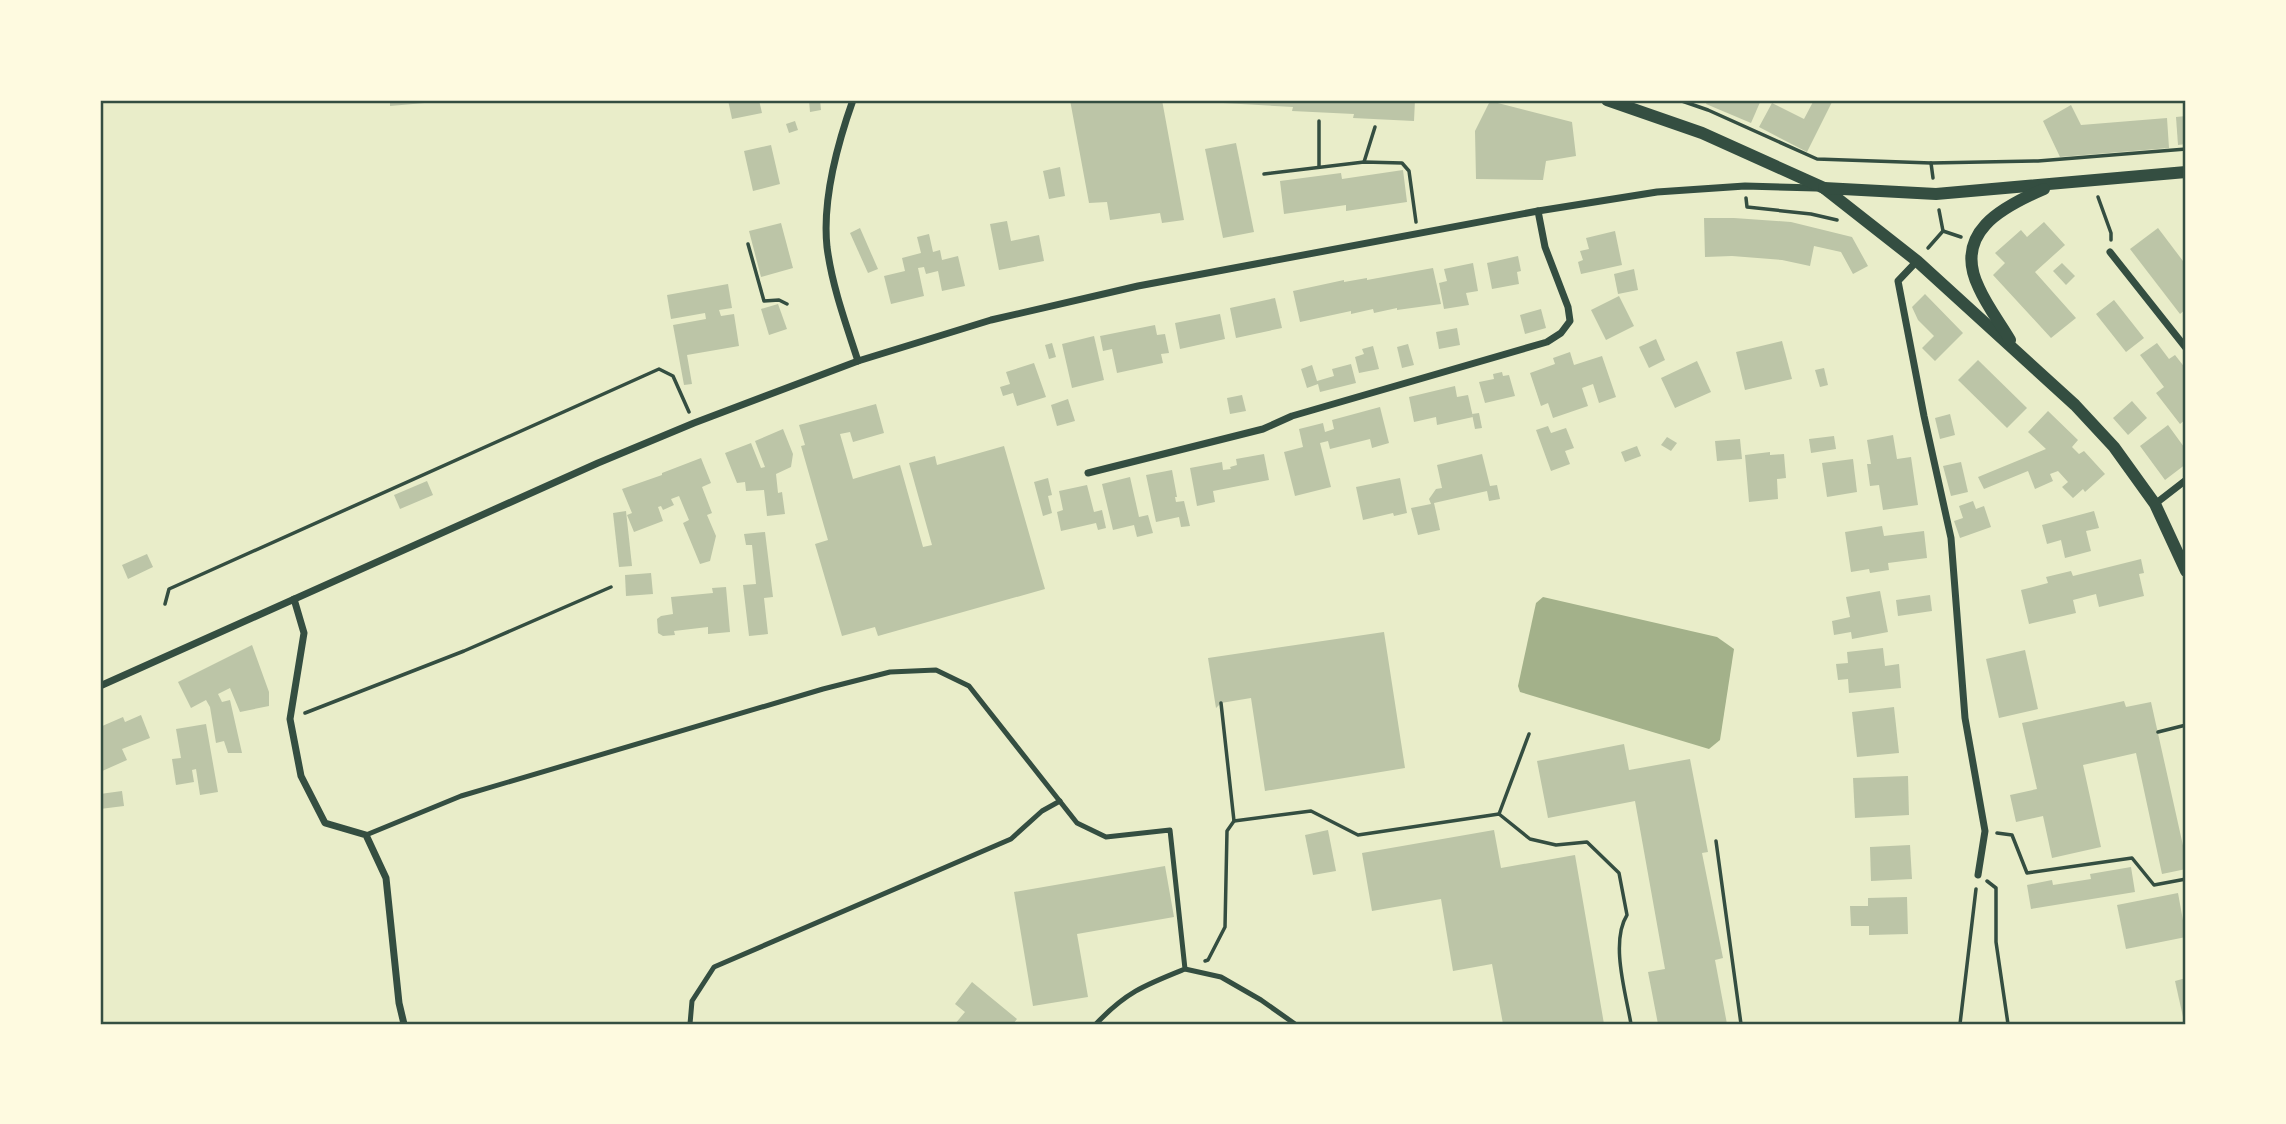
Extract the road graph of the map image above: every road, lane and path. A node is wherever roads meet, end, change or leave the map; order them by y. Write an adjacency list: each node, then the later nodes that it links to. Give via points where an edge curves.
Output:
1 (853, 100): 25 (street, via 838,142 827,245)
2 (1607, 100): 14 (street, via 1702,133)
3 (1679, 100): 6 (path, via 1817,159 2038,161)
4 (1319, 121): 8 (path)
5 (1375, 127): 7 (path)
6 (2186, 149)
7 (1364, 162): 8 (path); 17 (path, via 1402,163 1409,171)
8 (1319, 167): 10 (path)
9 (2186, 172): 11 (street)
10 (1264, 174)
11 (2092, 180): 12 (street); 20 (path, via 2111,233)
12 (2057, 183): 15 (street); 24 (street, via 1991,216 1973,242 1978,286)
13 (1745, 186): 14 (street); 16 (street, via 1657,192); 18 (path, via 1747,207)
14 (1824, 188): 15 (street); 21 (street)
15 (1936, 194): 21 (path, via 1943,231)
16 (1538, 211): 25 (street, via 1138,286 991,320); 27 (street, via 1570,321 1547,342 1292,416 1263,429)
17 (1414, 212)
18 (1843, 222)
19 (748, 244): 22 (path, via 764,301)
20 (2110, 252): 23 (street)
21 (1917, 261): 24 (street); 46 (street, via 1898,281 1951,538 1965,718 1984,831)
22 (787, 304)
23 (2186, 348)
24 (2018, 353): 29 (street, via 2114,447)
25 (858, 361): 26 (street)
26 (694, 423): 32 (street); 33 (path, via 673,376 659,369 169,589)
27 (1088, 473)
28 (2186, 480): 29 (street)
29 (2155, 504): 30 (street)
30 (2186, 570)
31 (611, 587): 36 (path)
32 (293, 599): 34 (street); 43 (street, via 304,633 290,719 301,776 325,823)
33 (165, 604)
34 (100, 686)
35 (1221, 703): 42 (path)
36 (312, 710)
37 (2186, 725): 38 (path)
38 (2158, 732)
39 (1529, 734): 41 (path)
40 (1060, 801): 43 (lane, via 969,686 936,670 890,672 461,796); 48 (lane, via 1077,822 1106,837 1170,830); 50 (lane, via 1011,839 714,967 692,1001)
41 (1499, 814): 42 (path, via 1357,835 1311,811); 53 (path, via 1530,839 1556,845 1587,842 1619,873 1627,915 1621,925 1620,955)
42 (1234, 821): 48 (path, via 1227,831 1225,926 1208,960)
43 (366, 835): 49 (street, via 386,878)
44 (2012, 835): 47 (path, via 2027,873 2132,858 2154,885)
45 (1716, 841): 54 (path)
46 (1978, 875): 55 (path); 56 (path, via 1996,888 1996,942)
47 (2186, 879)
48 (1185, 969): 51 (lane, via 1135,989); 52 (lane, via 1221,977)
49 (404, 1024)
50 (690, 1024)
51 (1096, 1024)
52 (1295, 1024)
53 (1631, 1024)
54 (1741, 1024)
55 (1960, 1024)
56 (2008, 1024)

